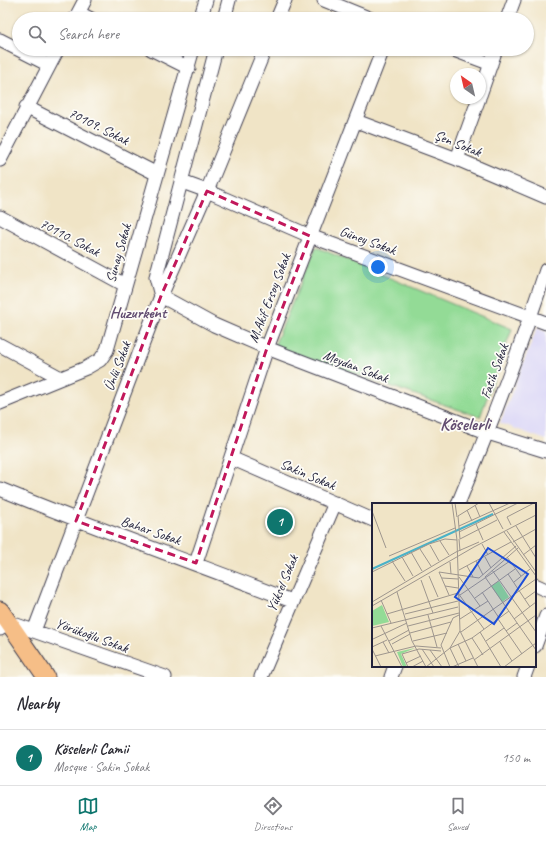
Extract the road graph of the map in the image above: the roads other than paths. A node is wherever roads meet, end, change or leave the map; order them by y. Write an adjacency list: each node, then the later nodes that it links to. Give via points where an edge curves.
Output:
1 (85, 0): 7 (street)
2 (206, 0): 8 (street)
3 (229, 0): 9 (street)
4 (285, 0): 10 (street)
5 (324, 0): 11 (street)
6 (514, 0): 12 (street)
7 (79, 12)
8 (202, 12)
9 (226, 12)
10 (280, 12)
11 (354, 12)
12 (510, 12)
13 (0, 40): 14 (street)
14 (12, 46)
15 (33, 56): 24 (street)
16 (54, 56): 24 (street)
17 (165, 56): 26 (street)
18 (192, 56): 26 (street, Sunay Sokak)
19 (214, 56): 34 (street)
20 (262, 56): 35 (street, Ünlü Sokak)
21 (380, 56): 30 (street, M.Akif Ersoy Sokak)
22 (470, 56): 25 (street)
23 (494, 56): 25 (street)
24 (49, 64): 29 (street)
25 (491, 64): 27 (street)
26 (189, 68): 33 (street, Sunay Sokak)
27 (486, 78)
28 (477, 104): 31 (street)
29 (26, 107): 32 (street); 33 (street, 70109. Sokak)
30 (356, 121): 31 (street, Şen Sokak); 38 (street, M.Akif Ersoy Sokak)
31 (457, 159): 36 (street, Şen Sokak)
32 (0, 160)
33 (157, 174): 40 (street, Sunay Sokak)
34 (182, 182): 35 (street, Güney Sokak); 41 (street, via 156,277)
35 (207, 191): 38 (street, Güney Sokak); 41 (street, Ünlü Sokak)
36 (546, 197)
37 (0, 217): 40 (street, 70110. Sokak)
38 (310, 236): 42 (street, Güney Sokak); 45 (street, M.Akif Ersoy Sokak)
39 (546, 270): 42 (street, Fatih Sokak)
40 (125, 285): 46 (street, Sunay Sokak, via 107,350 100,360 86,368)
41 (161, 296): 45 (street, Meydan Sokak, via 214,325); 55 (street, Ünlü Sokak)
42 (530, 318): 43 (street, Güney Sokak); 48 (street, Fatih Sokak)
43 (546, 323)
44 (0, 345): 46 (street)
45 (267, 348): 48 (street, Meydan Sokak); 50 (street, M.Akif Ersoy Sokak)
46 (59, 377): 47 (street, Sunay Sokak)
47 (0, 403)
48 (488, 433): 49 (street, Meydan Sokak); 53 (street, Fatih Sokak)
49 (546, 450)
50 (231, 458): 52 (street, Sakin Sokak); 56 (street, M.Akif Ersoy Sokak)
51 (0, 489): 55 (street, Bahar Sokak)
52 (335, 503): 54 (street, Sakin Sokak); 59 (street, Yüksel Sokak)
53 (458, 503)
54 (372, 520)
55 (76, 521): 56 (street, Bahar Sokak); 62 (street, Ünlü Sokak)
56 (196, 563): 59 (street, Bahar Sokak)
57 (536, 585): 58 (street)
58 (546, 590)
59 (292, 601): 68 (street, Yüksel Sokak)
60 (546, 616): 63 (street)
61 (3, 620): 62 (street, Yörükoğlu Sokak); 66 (main road)
62 (34, 631): 67 (street, Yörükoğlu Sokak)
63 (536, 643)
64 (395, 667): 69 (street)
65 (528, 667): 70 (street)
66 (46, 677)
67 (165, 677)
68 (261, 677)
69 (390, 677)
70 (524, 677)

